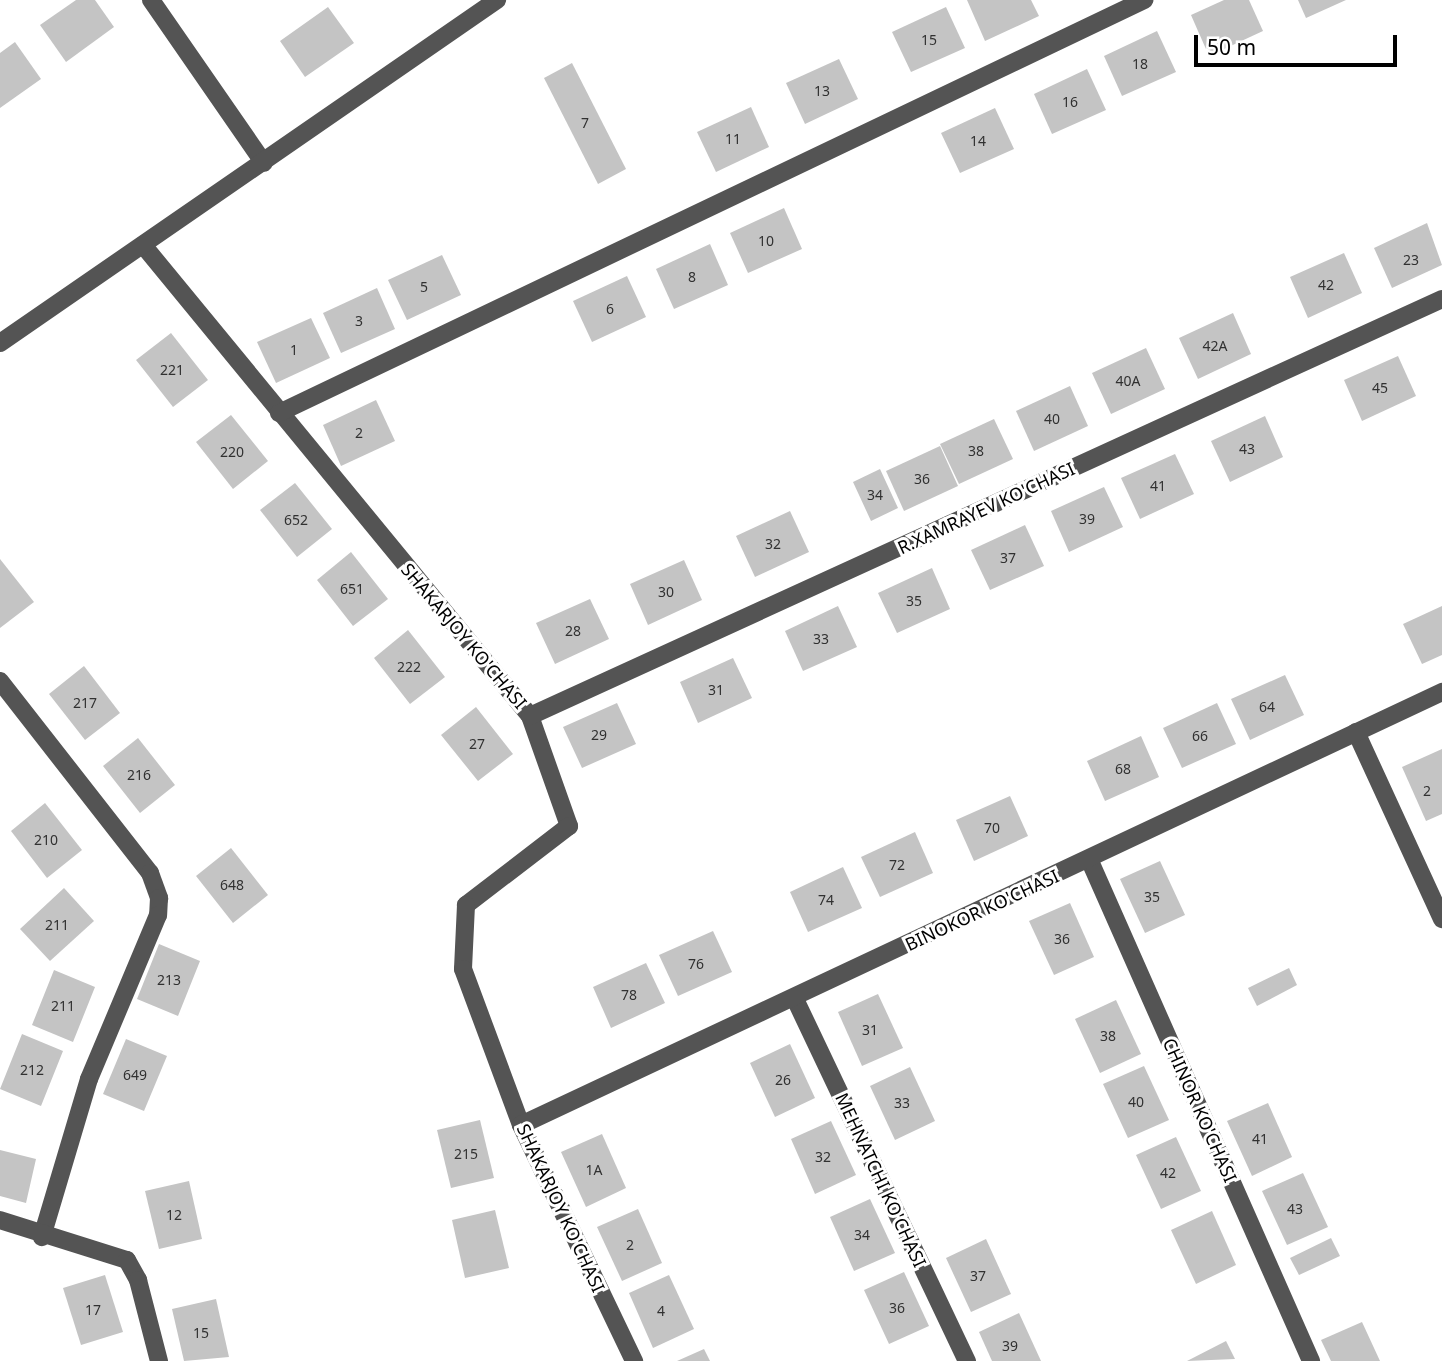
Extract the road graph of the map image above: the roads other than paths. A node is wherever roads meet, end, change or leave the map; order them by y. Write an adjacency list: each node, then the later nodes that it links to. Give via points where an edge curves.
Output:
1 (151, 0): 4 (street)
2 (497, 0): 4 (street)
3 (1144, 0): 8 (street)
4 (264, 163): 5 (street)
5 (143, 245): 7 (street); 8 (street, SHAKARJOY KO'CHASI)
6 (1442, 299): 11 (street, R.XAMRAYEV KO'CHASI)
7 (0, 342)
8 (279, 413): 11 (street, SHAKARJOY KO'CHASI)
9 (0, 681): 18 (street, via 150,873 159,898 158,915 89,1079)
10 (1442, 692): 12 (street, BINOKOR KO'CHASI)
11 (530, 716): 16 (street, SHAKARJOY KO'CHASI, via 569,826 466,905 463,969)
12 (1356, 732): 13 (street, BINOKOR KO'CHASI); 14 (street)
13 (1089, 859): 15 (street, BINOKOR KO'CHASI); 22 (street, CHINOR KO'CHASI)
14 (1442, 919)
15 (795, 999): 16 (street, BINOKOR KO'CHASI); 21 (street, MEHNATCHI KO'CHASI)
16 (521, 1125): 20 (street, SHAKARJOY KO'CHASI)
17 (0, 1220): 18 (street)
18 (41, 1237): 19 (street, via 127,1260 138,1280)
19 (159, 1361)
20 (634, 1361)
21 (967, 1361)
22 (1311, 1361)

